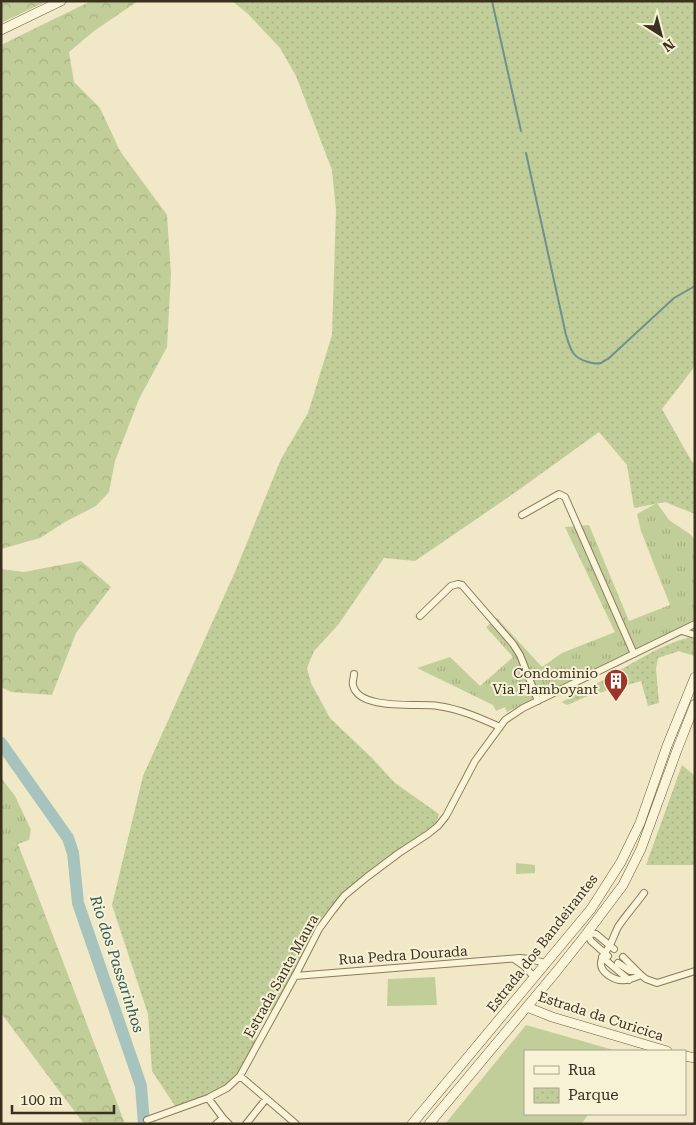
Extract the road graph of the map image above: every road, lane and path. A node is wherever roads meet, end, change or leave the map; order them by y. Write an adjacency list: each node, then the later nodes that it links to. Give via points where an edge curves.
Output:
1 (61, 1): 2 (main road)
2 (1, 30)
3 (522, 514): 8 (street, via 559,494 565,497)
4 (420, 616): 11 (street, via 451,586 462,586 513,644)
5 (695, 624): 6 (street, Estrada Santa Maura)
6 (682, 631): 7 (street); 8 (street, Estrada Santa Maura)
7 (695, 635)
8 (634, 654): 11 (street, Estrada Santa Maura)
9 (354, 674): 13 (street, via 355,690 373,702 438,706 476,716)
10 (695, 676): 15 (main road, Estrada dos Bandeirantes, via 640,823 621,862)
11 (538, 701): 13 (street, Estrada Santa Maura, via 513,714)
12 (695, 704): 16 (main road, Estrada dos Bandeirantes, via 636,861 623,885)
13 (500, 727): 26 (street, Estrada Santa Maura, via 475,761 438,826 344,896 319,929)
14 (644, 893): 18 (street, via 618,928)
15 (590, 909): 16 (main road); 17 (main road, Estrada dos Bandeirantes)
16 (587, 933): 17 (main road); 18 (street, via 596,934); 19 (street); 28 (main road, Estrada dos Bandeirantes)
17 (563, 942): 22 (main road, Estrada dos Bandeirantes)
18 (612, 947): 19 (street)
19 (605, 955): 25 (street, via 602,968 615,978 629,980)
20 (622, 957): 25 (street)
21 (514, 959): 22 (street, Rua Pedra Dourada, via 526,958); 26 (street, Rua Pedra Dourada); 27 (street, via 524,966)
22 (545, 963): 27 (main road, Estrada dos Bandeirantes)
23 (618, 963): 25 (street)
24 (695, 971): 25 (street, via 656,983)
25 (639, 973)
26 (295, 976): 31 (street, Estrada Santa Maura)
27 (532, 979): 28 (main road); 29 (main road, Estrada dos Bandeirantes)
28 (527, 1007): 29 (main road); 30 (main road, Estrada da Curicica); 41 (main road, Estrada dos Bandeirantes)
29 (505, 1013): 40 (main road, Estrada dos Bandeirantes)
30 (664, 1050)
31 (240, 1076): 32 (street, Estrada Santa Maura, via 227,1088); 33 (street)
32 (208, 1098): 34 (street); 35 (street, Estrada Santa Maura)
33 (266, 1098): 38 (street); 39 (street)
34 (223, 1118): 36 (street); 37 (street)
35 (149, 1121)
36 (216, 1124)
37 (229, 1124)
38 (246, 1124)
39 (296, 1124)
40 (412, 1124)
41 (429, 1124)

